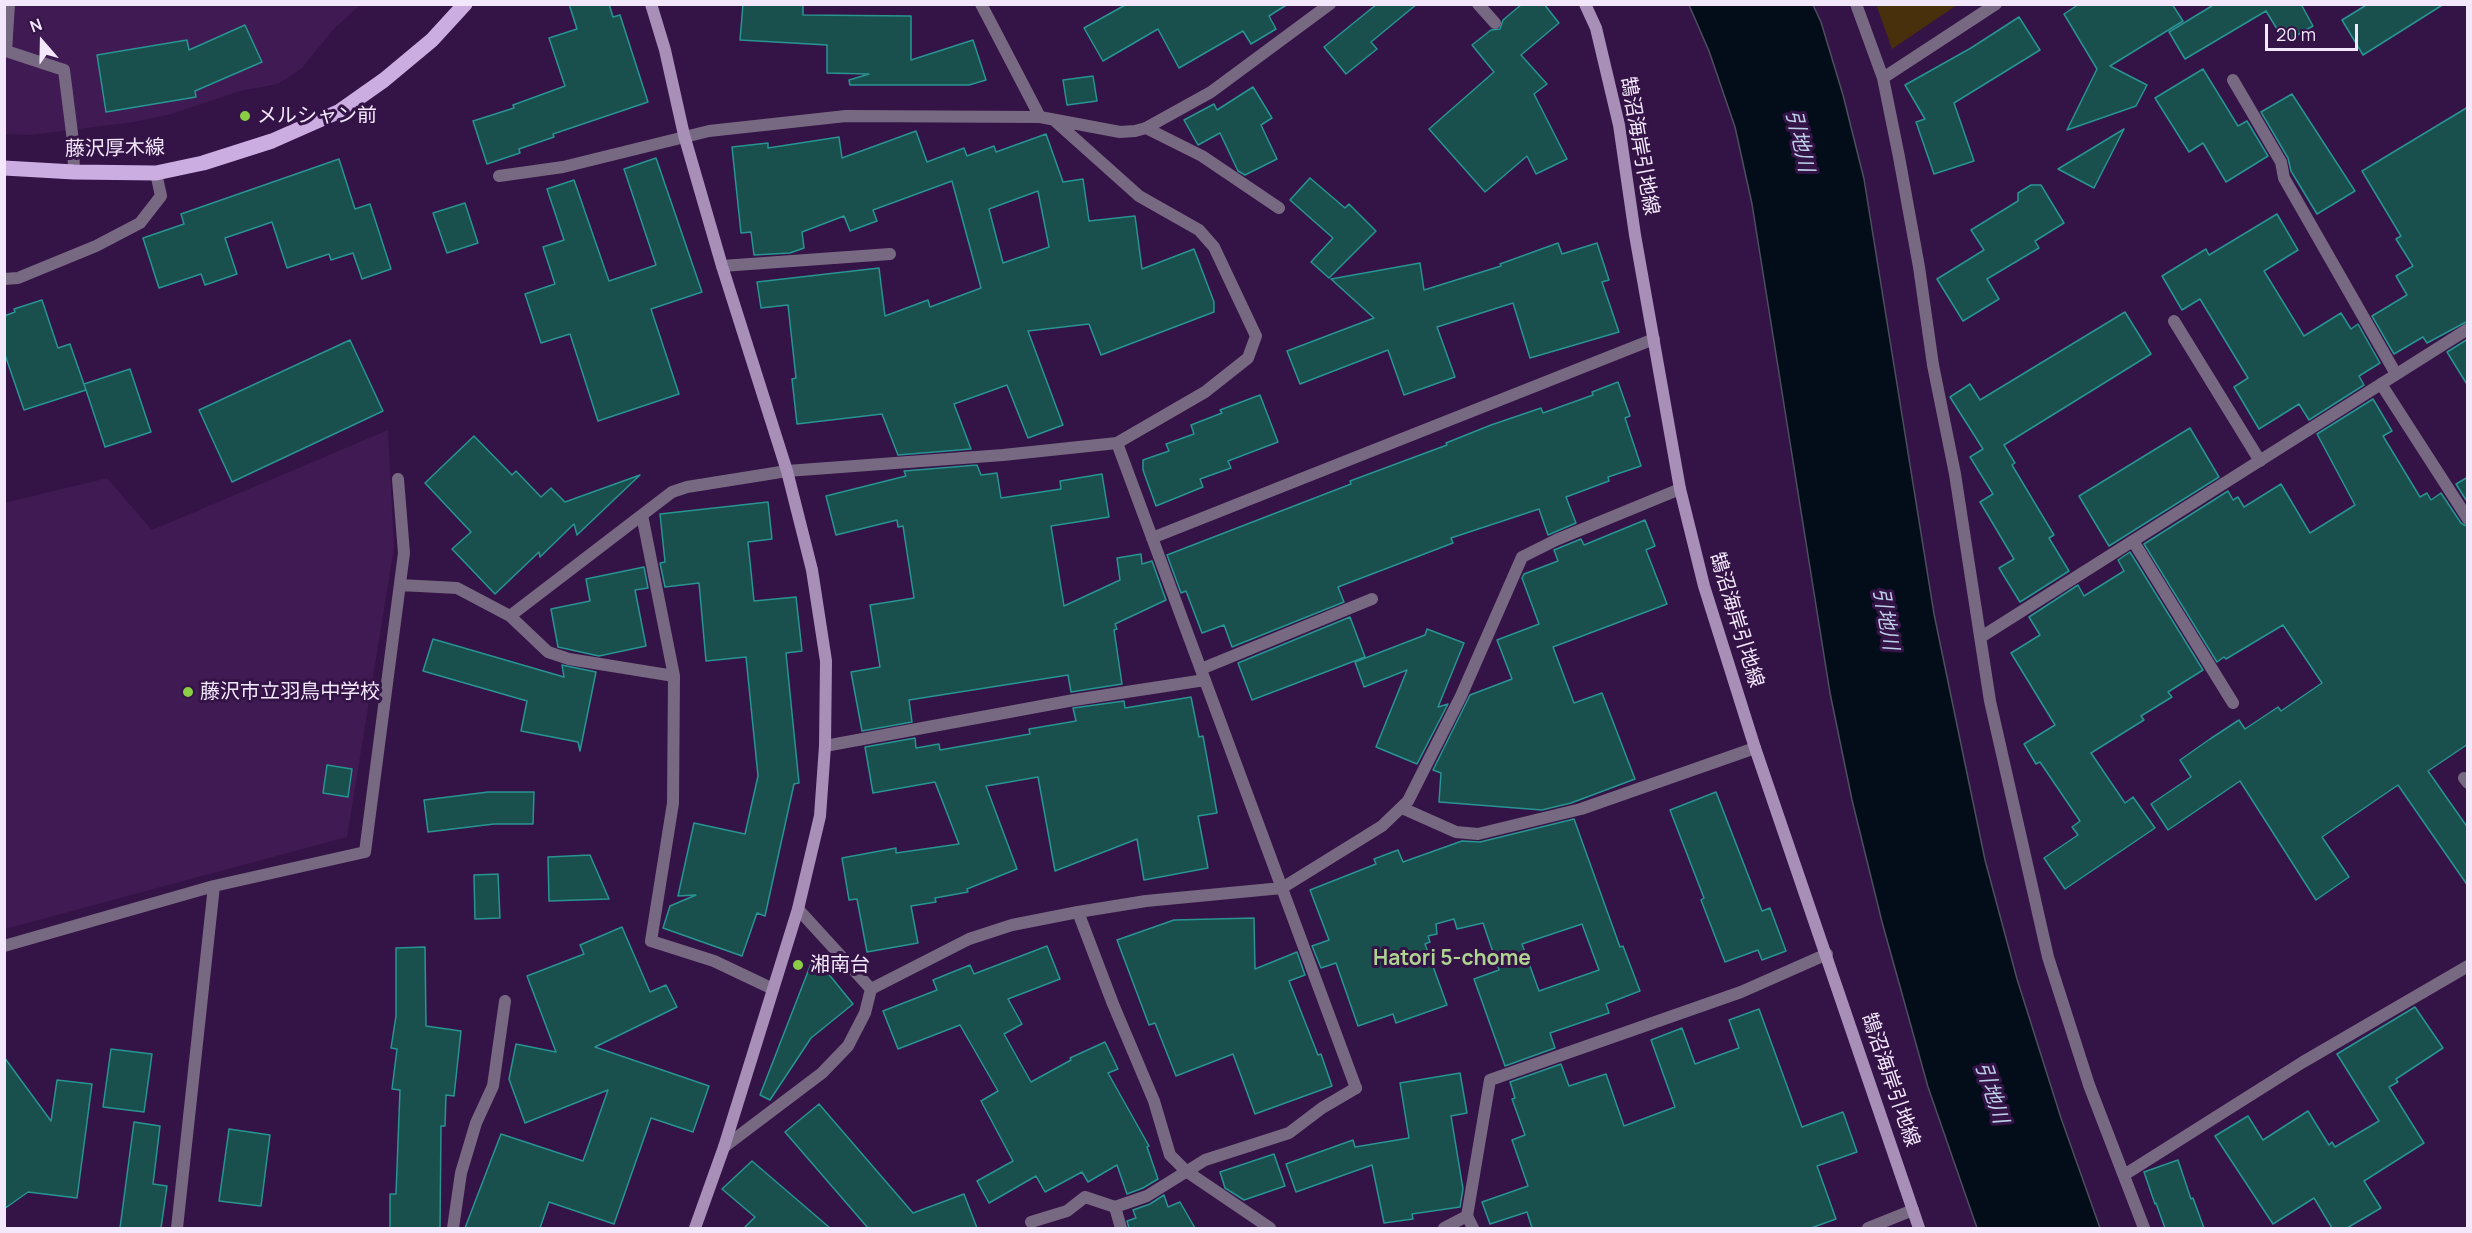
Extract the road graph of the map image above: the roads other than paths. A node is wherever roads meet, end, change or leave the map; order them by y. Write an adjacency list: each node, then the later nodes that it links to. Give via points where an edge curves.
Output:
1 (9, 4): 11 (street)
2 (465, 4): 20 (main road, 藤沢厚木線, via 432,40 340,111 272,141 203,164)
3 (651, 4): 17 (street)
4 (981, 4): 14 (street)
5 (1329, 4): 16 (street, via 1211,92)
6 (1478, 4): 10 (street)
7 (1585, 4): 28 (street, 鵠沼海岸引地線, via 1596,28 1619,125)
8 (1856, 4): 12 (street)
9 (1996, 4): 12 (street)
10 (1495, 23)
11 (5, 51): 19 (street, via 64,70)
12 (1883, 78): 43 (street)
13 (2233, 80): 29 (street)
14 (1040, 117): 15 (street); 17 (street, via 846,116)
15 (1054, 120): 16 (street, via 1120,132); 31 (street, via 1139,196 1207,237 1256,336 1248,358 1205,392)
16 (1146, 128): 22 (street, via 1202,156)
17 (684, 135): 21 (street, via 563,166); 24 (street)
18 (4, 168): 19 (main road, 藤沢厚木線)
19 (74, 172): 20 (main road, 藤沢厚木線)
20 (156, 173): 25 (street, via 161,196 140,223 96,246 18,278)
21 (499, 176)
22 (1279, 208)
23 (890, 254): 24 (street)
24 (722, 266): 33 (street)
25 (4, 279)
26 (2174, 321): 32 (street)
27 (2468, 329): 29 (street)
28 (1654, 339): 35 (street, 鵠沼海岸引地線); 38 (street)
29 (2396, 374): 30 (street)
30 (2381, 384): 32 (street); 37 (street)
31 (1117, 443): 33 (street); 38 (street)
32 (2260, 461): 39 (street)
33 (787, 471): 36 (street, via 687,487 672,492); 47 (street, via 812,570 826,661)
34 (398, 479): 40 (street, via 404,553)
35 (1680, 489): 48 (street, 鵠沼海岸引地線, via 1704,586); 49 (street, via 1522,558 1461,696)
36 (642, 515): 42 (street); 45 (street)
37 (2468, 519)
38 (1152, 538): 44 (street)
39 (2133, 541): 43 (street); 46 (street)
40 (400, 585): 42 (street, via 456,588); 50 (street, via 365,852)
41 (1372, 599): 44 (street)
42 (510, 616): 45 (street, via 548,652)
43 (1982, 637): 62 (street, via 1990,701 2048,957 2074,1043)
44 (1203, 675): 47 (street); 51 (street)
45 (674, 676): 57 (street, via 673,803 651,941 714,961)
46 (2233, 703)
47 (825, 746): 52 (street, via 820,816)
48 (1755, 748): 49 (street, via 1581,809 1478,834 1456,832); 55 (street, 鵠沼海岸引地線)
49 (1402, 808): 51 (street, via 1382,826)
50 (213, 886): 54 (street); 67 (street)
51 (1282, 888): 53 (street); 61 (street, via 1356,1088 1289,1133 1205,1160)
52 (798, 909): 57 (street); 58 (street)
53 (1078, 912): 58 (street, via 1012,925 969,939); 61 (street, via 1154,1101 1170,1155)
54 (4, 946)
55 (1827, 954): 64 (street, 鵠沼海岸引地線); 65 (street, via 1741,992 1490,1080)
56 (2468, 966): 62 (street, via 2303,1062)
57 (773, 989): 60 (street)
58 (871, 989): 60 (street, via 865,1013 848,1046 822,1073)
59 (505, 1001): 68 (street, via 493,1086 476,1123 461,1173)
60 (724, 1147): 69 (street)
61 (1186, 1171): 63 (street, via 1167,1186); 71 (street)
62 (2124, 1174): 76 (street)
63 (1114, 1207): 66 (street, via 1085,1197 1067,1211); 70 (street)
64 (1913, 1210): 74 (street); 75 (street, 鵠沼海岸引地線)
65 (1467, 1216): 72 (street); 73 (street)
66 (1031, 1222)
67 (177, 1228)
68 (453, 1228)
69 (695, 1228)
70 (1121, 1228)
71 (1270, 1228)
72 (1444, 1228)
73 (1473, 1228)
74 (1868, 1228)
75 (1919, 1228)
76 (2144, 1228)

